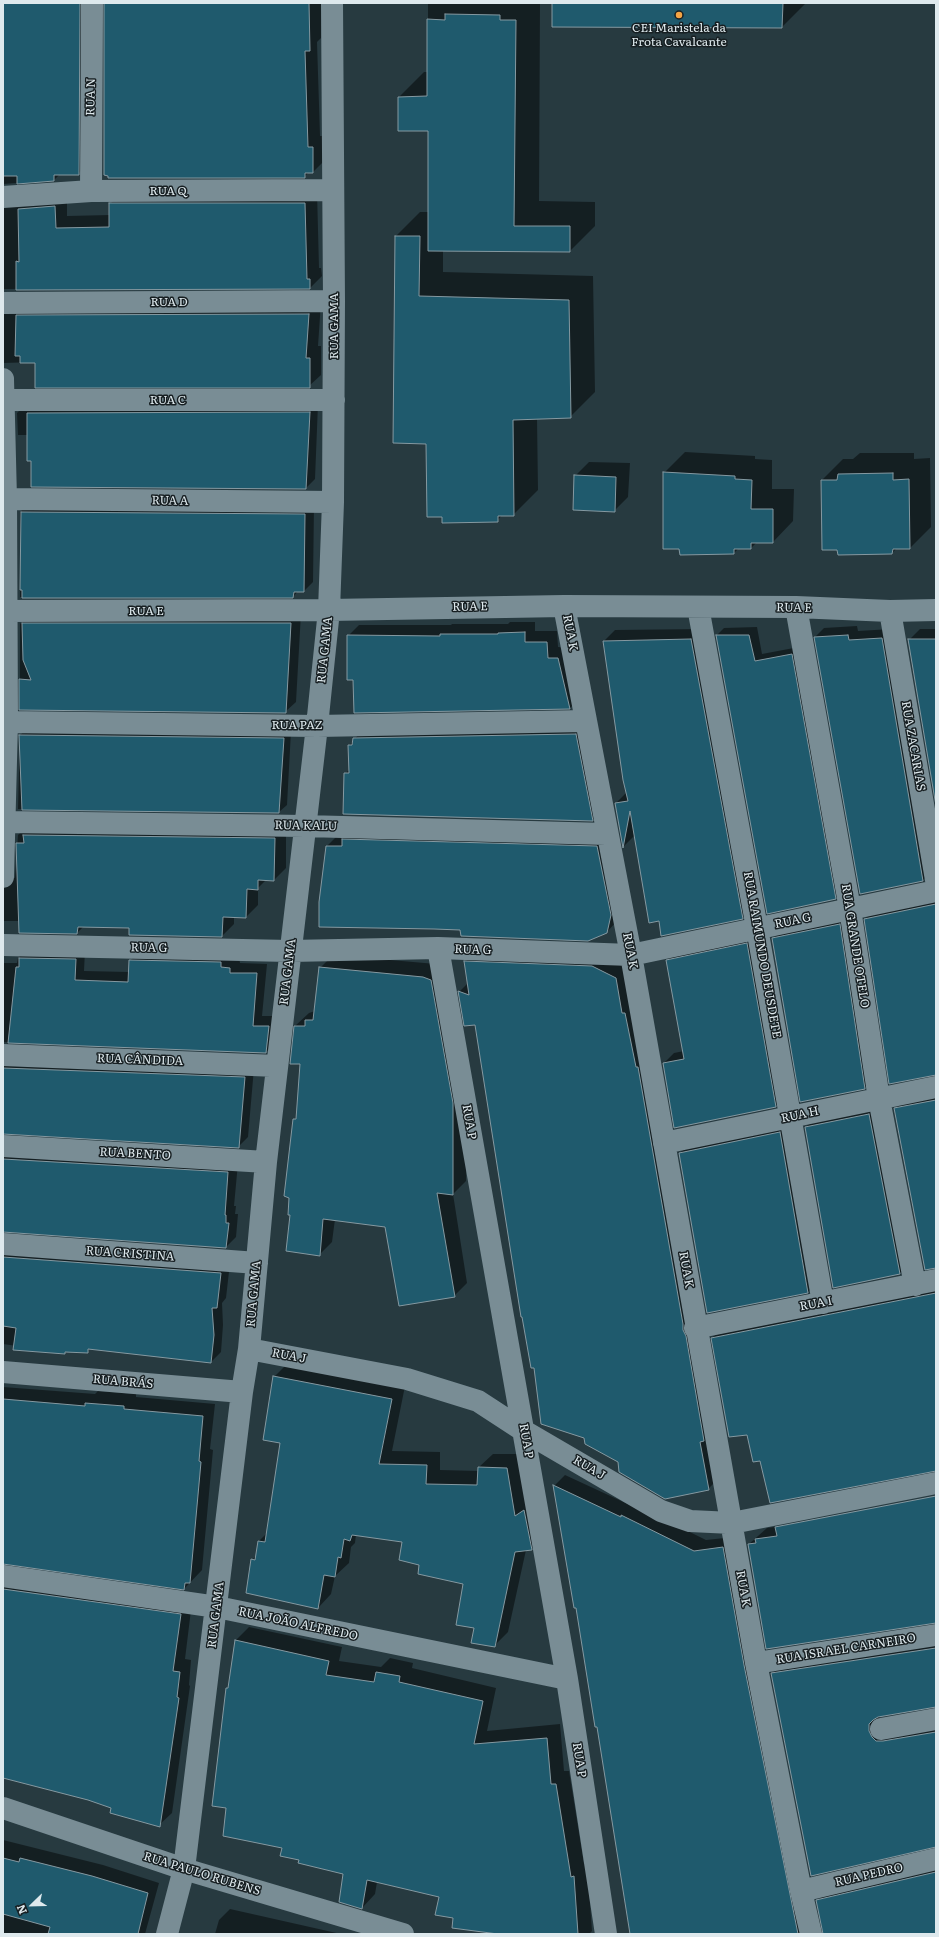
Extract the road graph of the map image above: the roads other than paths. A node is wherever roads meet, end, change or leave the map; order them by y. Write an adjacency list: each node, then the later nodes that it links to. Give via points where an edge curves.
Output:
1 (92, 3): 4 (street, RUA N)
2 (332, 3): 3 (street, RUA GAMA)
3 (332, 190): 4 (street, RUA Q); 6 (street, RUA GAMA)
4 (90, 191): 5 (street, RUA Q)
5 (3, 197)
6 (334, 301): 7 (street, RUA D); 9 (street, RUA GAMA)
7 (3, 303)
8 (3, 394): 9 (street, RUA C); 10 (street)
9 (334, 400): 11 (street, RUA GAMA)
10 (6, 499): 11 (street, RUA A); 17 (street)
11 (334, 502): 15 (street, RUA GAMA)
12 (564, 606): 13 (street, RUA E); 15 (street, RUA E); 19 (street, RUA K)
13 (698, 607): 14 (street, RUA E); 29 (street, RUA RAIMUNDO DEUSDETE)
14 (796, 607): 18 (street, RUA E); 28 (street, RUA GRANDE OTELO)
15 (329, 610): 17 (street, RUA E); 21 (street, RUA GAMA)
16 (936, 610): 18 (street, RUA E)
17 (5, 611): 20 (street)
18 (890, 611): 26 (street, RUA ZACARIAS)
19 (586, 721): 21 (street, RUA PAZ); 24 (street, RUA K)
20 (7, 722): 21 (street, RUA PAZ); 22 (street)
21 (317, 726): 23 (street, RUA GAMA)
22 (5, 822): 23 (street, RUA KALU); 25 (street)
23 (305, 826): 24 (street, RUA KALU); 32 (street, RUA GAMA)
24 (606, 834): 33 (street, RUA K)
25 (3, 877)
26 (936, 880)
27 (936, 891): 28 (street, RUA G)
28 (850, 909): 29 (street, RUA G); 37 (street, RUA GRANDE OTELO)
29 (757, 928): 33 (street, RUA G); 38 (street, RUA RAIMUNDO DEUSDETE)
30 (3, 946): 32 (street, RUA G)
31 (438, 948): 32 (street, RUA G); 33 (street, RUA G); 51 (street, RUA P)
32 (290, 951): 35 (street, RUA GAMA)
33 (631, 955): 39 (street, RUA K)
34 (3, 1055): 35 (street, RUA CÂNDIDA)
35 (277, 1066): 41 (street, RUA GAMA)
36 (936, 1087): 37 (street, RUA H)
37 (879, 1099): 38 (street, RUA H); 45 (street, RUA GRANDE OTELO)
38 (791, 1117): 39 (street, RUA H); 46 (street, RUA RAIMUNDO DEUSDETE)
39 (664, 1144): 47 (street, RUA K)
40 (3, 1146): 41 (street, RUA BENTO)
41 (266, 1162): 43 (street, RUA GAMA)
42 (3, 1244): 43 (street, RUA CRISTINA)
43 (257, 1263): 48 (street, RUA GAMA)
44 (936, 1280): 45 (street, RUA I)
45 (915, 1285): 46 (street, RUA I)
46 (823, 1303): 47 (street, RUA I)
47 (695, 1328): 53 (street, RUA K)
48 (249, 1349): 50 (street, RUA GAMA); 51 (street, RUA J, via 407,1379 478,1401)
49 (3, 1372): 50 (street, RUA BRÁS)
50 (242, 1392): 55 (street, RUA GAMA)
51 (524, 1431): 53 (street, RUA J, via 661,1511 690,1521); 58 (street, RUA P)
52 (936, 1483): 53 (street, RUA J)
53 (732, 1523): 57 (street, RUA K)
54 (3, 1576): 55 (street, RUA JOÃO ALFREDO)
55 (217, 1607): 58 (street, RUA JOÃO ALFREDO); 63 (street, RUA GAMA)
56 (936, 1635): 57 (street, RUA ISRAEL CARNEIRO)
57 (756, 1663): 64 (street, RUA K)
58 (567, 1679): 67 (street, RUA P)
59 (936, 1719): 60 (street)
60 (881, 1729)
61 (3, 1808): 63 (street, RUA PAULO RUBENS)
62 (936, 1859): 64 (street, RUA PEDRO)
63 (184, 1870): 65 (street, RUA GAMA); 66 (street, RUA PAULO RUBENS)
64 (801, 1891): 68 (street, RUA K)
65 (167, 1934)
66 (403, 1934)
67 (606, 1934)
68 (811, 1934)

